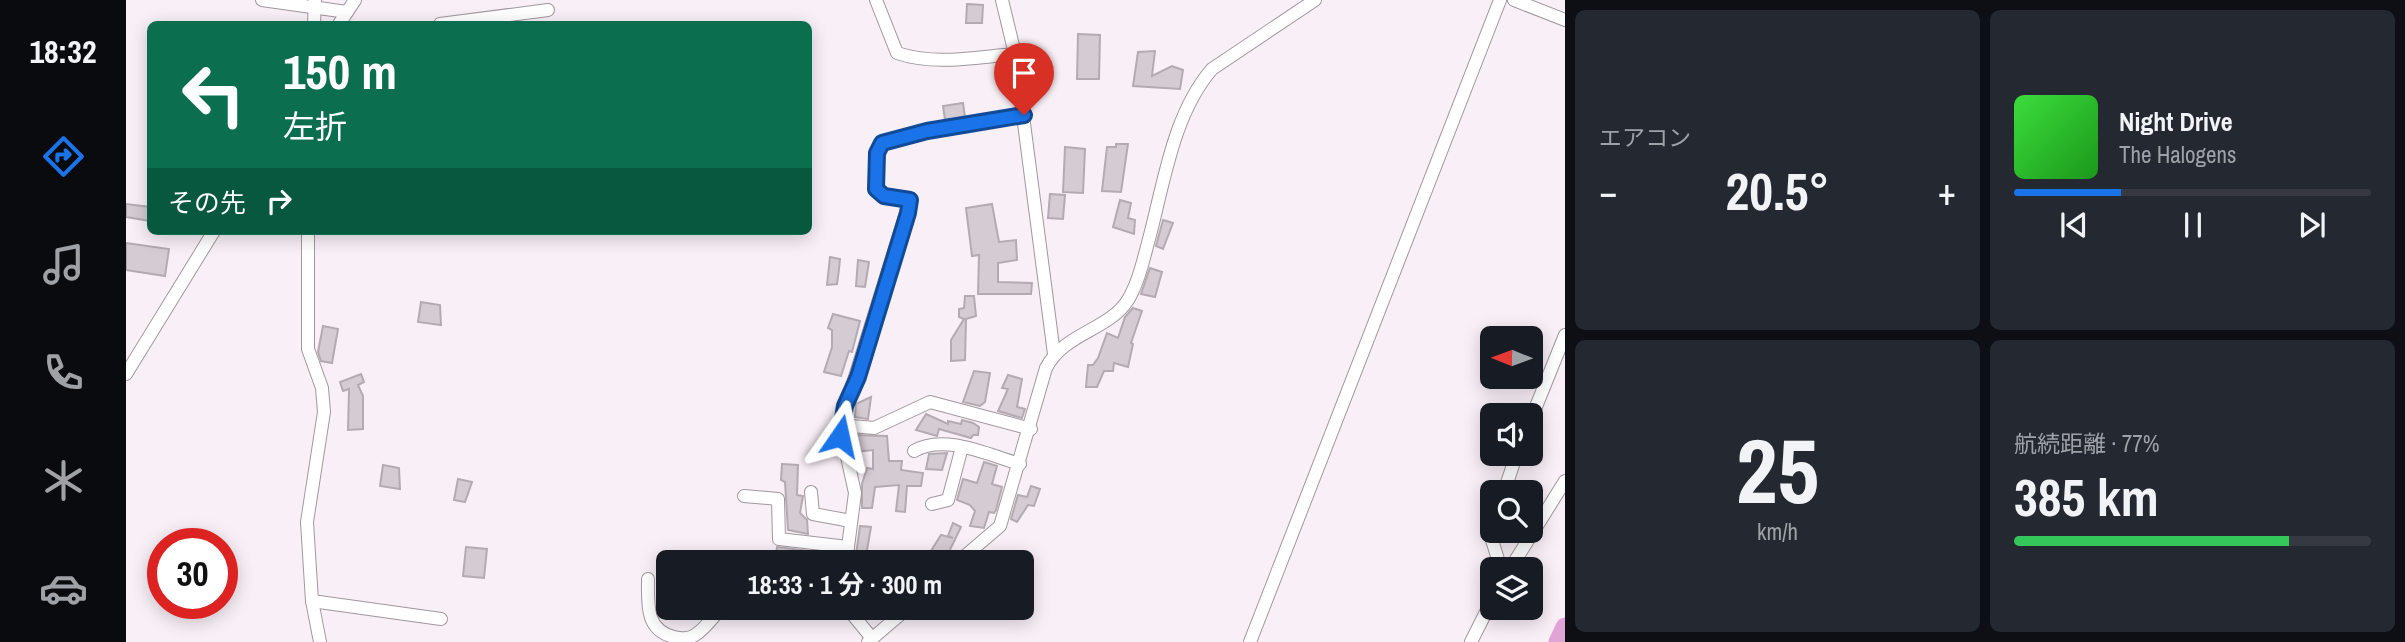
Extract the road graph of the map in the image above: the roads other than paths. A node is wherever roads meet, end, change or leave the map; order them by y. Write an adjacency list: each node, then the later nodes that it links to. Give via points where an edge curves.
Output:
1 (262, 0): 8 (street)
2 (355, 0): 10 (street)
3 (876, 0): 14 (street, via 897,53 939,61)
4 (1002, 0): 14 (street)
5 (1315, 0): 19 (street, via 1212,69 1200,82 1175,141 1138,281 1115,313)
6 (1500, 0): 45 (street)
7 (1514, 0): 11 (street)
8 (314, 4): 10 (street)
9 (548, 10): 13 (street)
10 (347, 12): 12 (street)
11 (1565, 20)
12 (342, 21)
13 (463, 21)
14 (1015, 54): 15 (street)
15 (1024, 115): 19 (street); 22 (street, via 882,143 877,153 876,189 884,196 910,200)
16 (212, 235): 20 (street)
17 (308, 235): 37 (street, via 308,349 322,388 324,412 308,511)
18 (1565, 335): 21 (street)
19 (1054, 354): 23 (street, via 1046,368)
20 (126, 374)
21 (1537, 403)
22 (840, 425): 23 (street, via 874,428 930,402); 31 (street, via 855,493)
23 (1031, 429): 26 (street)
24 (962, 447): 25 (street, via 927,443); 26 (street); 30 (street, via 948,500)
25 (914, 451)
26 (1020, 464): 34 (street, via 1000,526)
27 (1565, 481): 35 (street)
28 (811, 492): 31 (street, via 813,514)
29 (744, 496): 32 (street, via 778,499 779,539)
30 (932, 504)
31 (851, 521): 32 (street)
32 (848, 547): 33 (street)
33 (848, 550)
34 (972, 550)
35 (1518, 557)
36 (648, 579): 39 (street, via 648,610 662,634 680,639 695,635)
37 (312, 601): 38 (street); 44 (street)
38 (441, 619)
39 (709, 620)
40 (854, 620): 43 (street)
41 (893, 620): 43 (street)
42 (1482, 620): 46 (street)
43 (869, 639)
44 (320, 642)
45 (1250, 642)
46 (1471, 642)

